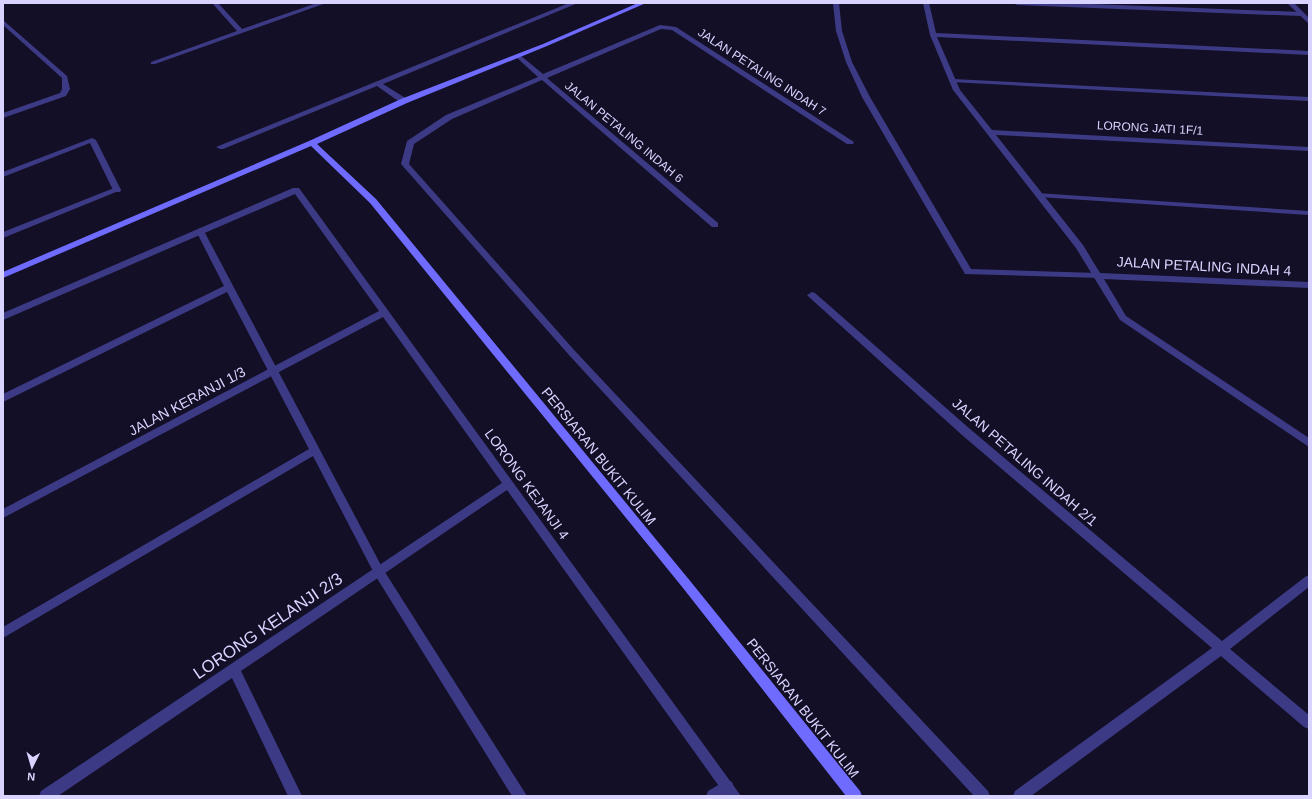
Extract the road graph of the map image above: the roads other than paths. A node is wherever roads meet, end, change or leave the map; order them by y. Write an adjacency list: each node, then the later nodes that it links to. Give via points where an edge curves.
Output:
1 (215, 3): 12 (street)
2 (323, 3): 12 (street)
3 (574, 3): 19 (street)
4 (643, 3): 15 (street)
5 (836, 3): 35 (street, JALAN PETALING INDAH 4, via 839,31 863,90 968,272)
6 (926, 3): 13 (street)
7 (1017, 3): 9 (street)
8 (1290, 3): 9 (street)
9 (1301, 14): 11 (street)
10 (3, 22): 22 (street, via 65,77 67,82 63,94)
11 (1309, 22)
12 (241, 32): 16 (street)
13 (933, 35): 14 (street); 18 (street)
14 (1309, 53)
15 (518, 56): 17 (street, JALAN PETALING INDAH 6); 21 (street)
16 (153, 63)
17 (542, 77): 24 (street, JALAN PETALING INDAH 7, via 660,27 674,28); 31 (street, JALAN PETALING INDAH 6); 59 (street, via 449,117 410,143 405,164 572,353)
18 (953, 81): 20 (street); 23 (street, via 957,90)
19 (377, 83): 21 (street); 26 (street)
20 (1309, 99)
21 (404, 101): 25 (street)
22 (3, 116)
23 (990, 132): 27 (street, LORONG JATI 1F/1); 29 (street)
24 (850, 142)
25 (312, 143): 34 (street); 58 (street, PERSIARAN BUKIT KULIM, via 378,207 682,579)
26 (220, 147)
27 (1309, 149)
28 (3, 175): 33 (street, via 92,140 117,190)
29 (1039, 196): 30 (street); 35 (street, via 1080,247)
30 (1309, 213)
31 (716, 225)
32 (200, 232): 37 (street); 39 (street, LORONG KEJANJI 4, via 296,190); 40 (street)
33 (3, 235)
34 (3, 275)
35 (1098, 276): 36 (street, JALAN PETALING INDAH 4); 43 (street, via 1123,318)
36 (1309, 285)
37 (230, 287): 41 (street); 42 (street)
38 (812, 295): 50 (street, JALAN PETALING INDAH 2/1, via 966,432)
39 (384, 312): 41 (street, JALAN KERANJI 1/3); 45 (street, LORONG KEJANJI 4)
40 (3, 317)
41 (273, 371): 44 (street); 46 (street, JALAN KERANJI 1/3)
42 (3, 398)
43 (1309, 443)
44 (315, 450): 47 (street); 49 (street)
45 (508, 484): 47 (street, LORONG KELANJI 2/3); 53 (street, LORONG KEJANJI 4)
46 (3, 514)
47 (378, 572): 51 (street, LORONG KELANJI 2/3); 56 (street)
48 (1309, 580): 50 (street)
49 (3, 633)
50 (1222, 649): 52 (street, JALAN PETALING INDAH 2/1); 60 (street)
51 (234, 669): 54 (street, LORONG KELANJI 2/3); 55 (street)
52 (1309, 723)
53 (730, 792): 57 (street)
54 (46, 796)
55 (295, 796)
56 (520, 796)
57 (713, 796)
58 (855, 796)
59 (983, 796)
60 (1020, 796)

